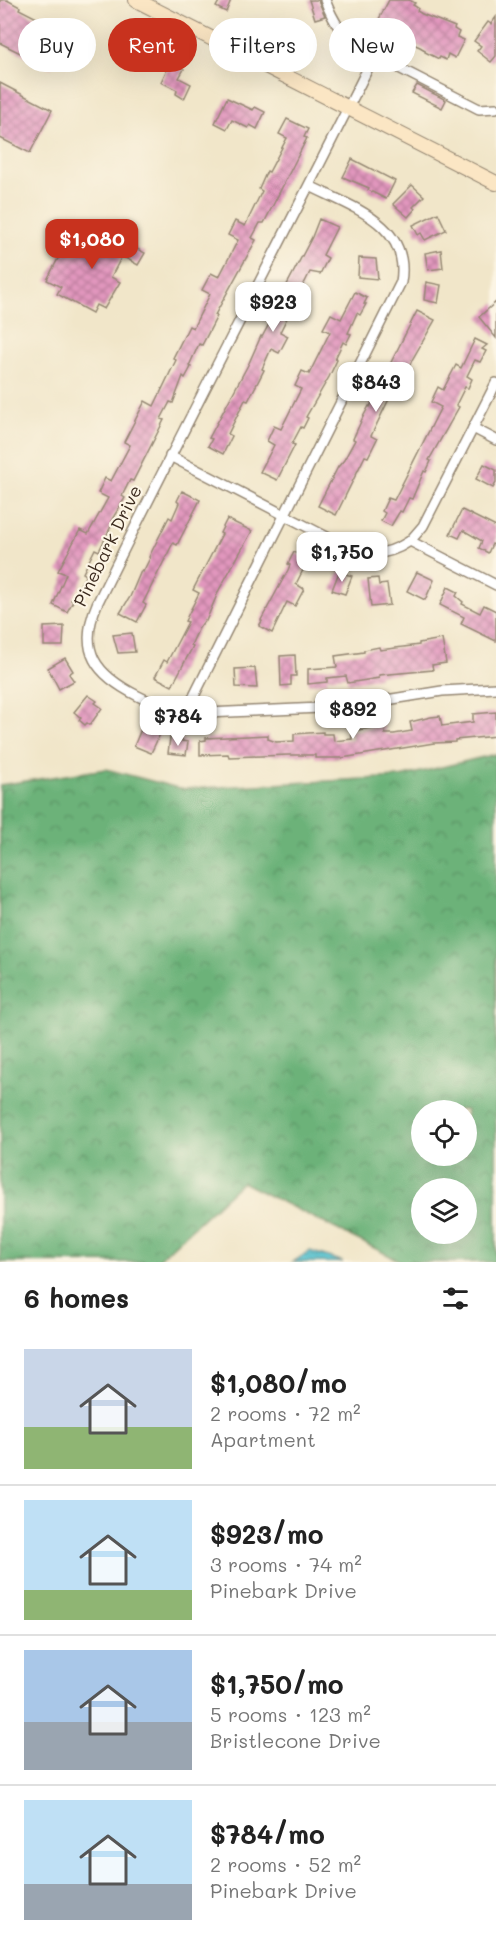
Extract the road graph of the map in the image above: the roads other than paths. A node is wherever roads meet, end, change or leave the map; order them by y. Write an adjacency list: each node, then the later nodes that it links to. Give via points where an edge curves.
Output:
1 (136, 0): 6 (street)
2 (325, 0): 3 (street)
3 (333, 18)
4 (366, 72): 6 (street, Pinebark Drive)
5 (406, 72): 7 (street, via 479,109)
6 (348, 107): 8 (street); 9 (street, Pinebark Drive)
7 (496, 108)
8 (496, 183)
9 (310, 186): 13 (street, Pinebark Drive); 14 (street, via 369,215 385,228 397,243 403,268 395,296)
10 (496, 383): 11 (street)
11 (473, 428): 12 (street); 15 (street, via 423,526)
12 (496, 440)
13 (170, 456): 14 (street); 18 (street, Pinebark Drive, via 93,612 89,639 99,669 112,681 160,707)
14 (285, 516): 15 (street, via 363,553 387,552); 18 (street)
15 (410, 541): 16 (street)
16 (496, 585)
17 (496, 688): 18 (street, Pinebark Drive, via 442,691 343,707)
18 (185, 714)

